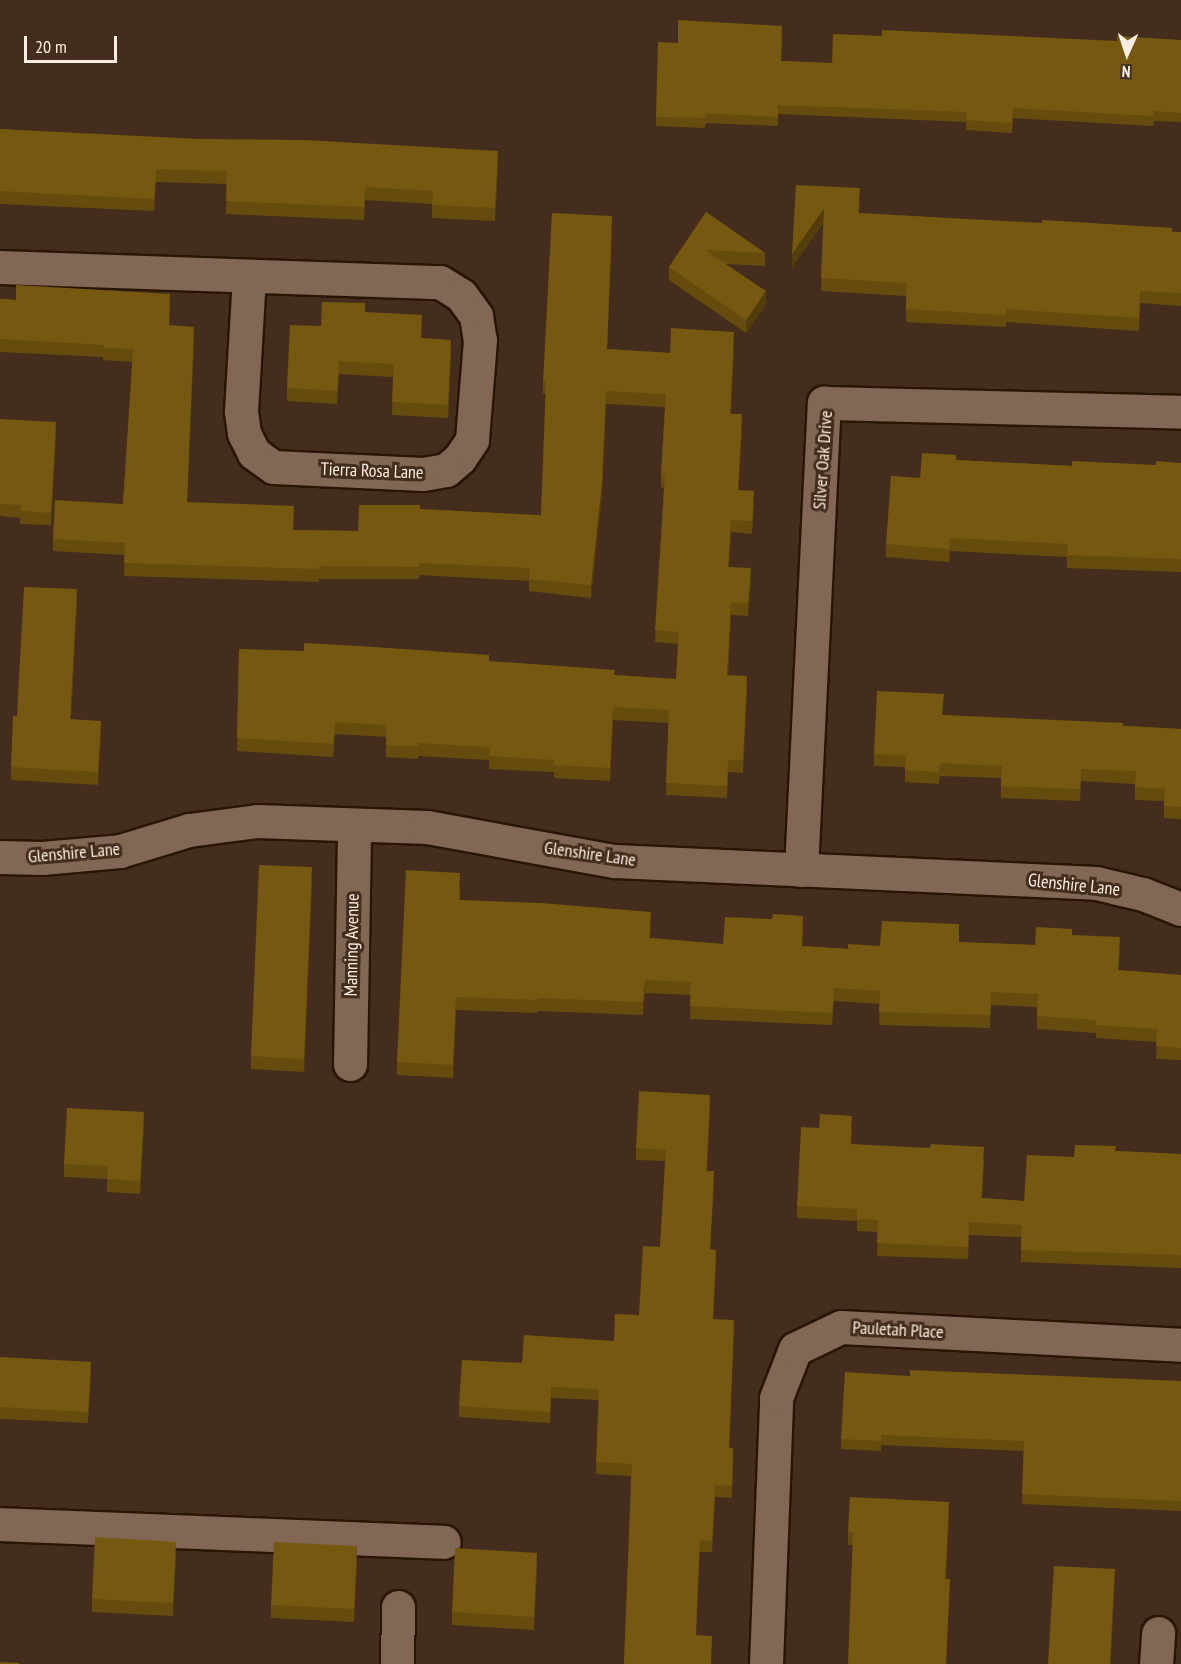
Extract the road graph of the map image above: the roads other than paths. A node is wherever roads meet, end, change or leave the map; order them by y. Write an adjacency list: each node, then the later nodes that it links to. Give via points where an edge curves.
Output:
1 (0, 267): 2 (street, Tierra Rosa Lane)
2 (249, 276): 2 (street, Tierra Rosa Lane, via 440,282 461,295 476,316 480,340 472,440 460,458 446,470 423,474 273,466 254,453 244,434 242,411)
3 (1181, 412): 6 (street, Silver Oak Drive, via 824,403)
4 (354, 825): 5 (street, Glenshire Lane, via 257,821 189,830 120,851 42,858); 6 (street, Glenshire Lane, via 427,827 615,861); 8 (street, Manning Avenue)
5 (0, 857)
6 (801, 870): 7 (street, Glenshire Lane, via 1096,884 1143,894)
7 (1181, 909)
8 (350, 1064)
9 (1181, 1345): 14 (street, Pauletah Place, via 842,1327 795,1349 776,1398)
10 (0, 1524): 11 (street)
11 (444, 1542)
12 (399, 1607): 13 (street)
13 (397, 1664)
14 (766, 1664)

